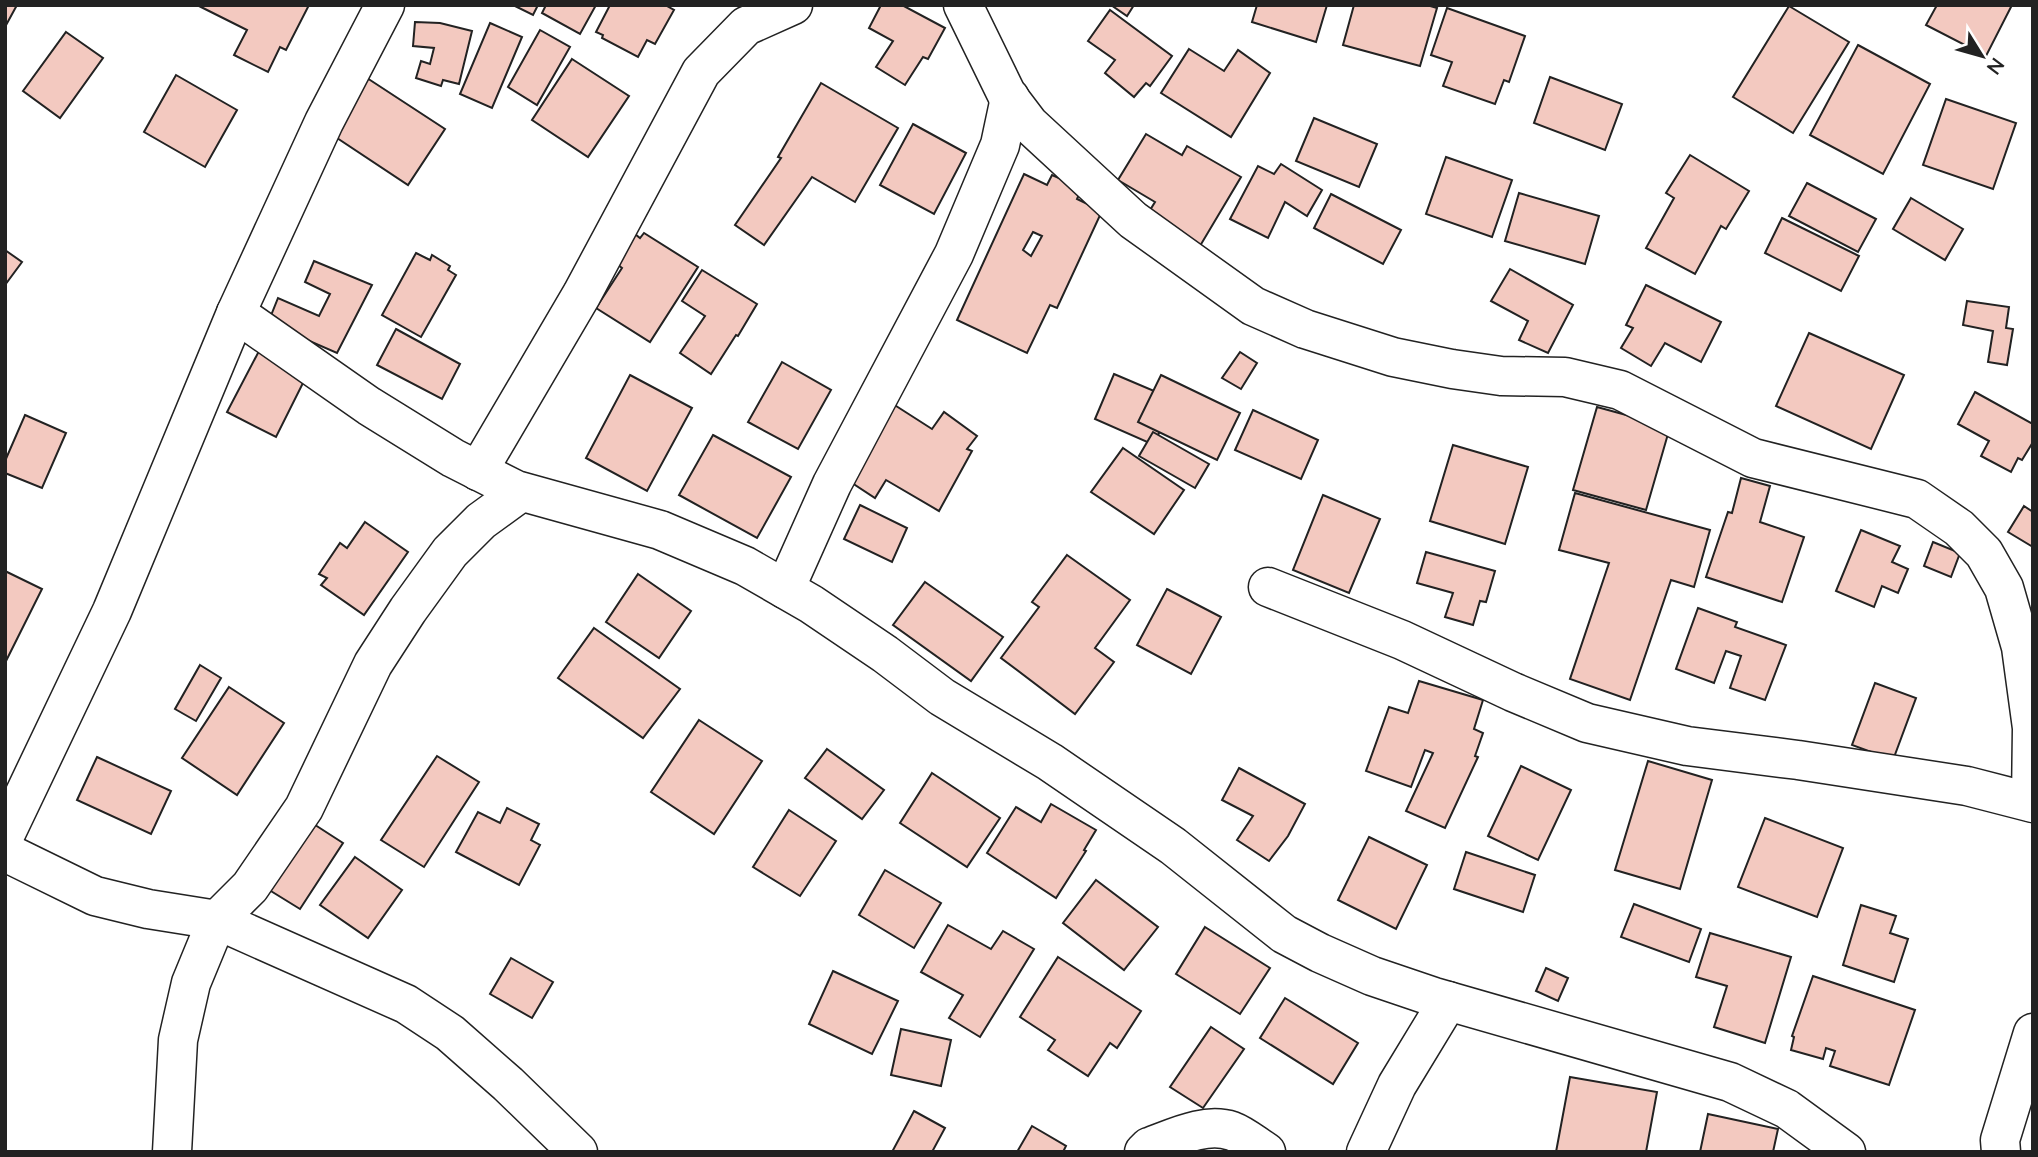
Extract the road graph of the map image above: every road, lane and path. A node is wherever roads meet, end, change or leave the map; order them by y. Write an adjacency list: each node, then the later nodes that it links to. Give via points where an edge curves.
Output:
1 (384, 5): 5 (street)
2 (793, 5): 6 (street, via 746,26 701,72 570,315)
3 (963, 5): 4 (street)
4 (1010, 99): 9 (street, via 1000,145 954,254 831,484); 10 (street, via 1029,124 1133,220 1252,306 1393,357 1501,376 1565,377 1620,390 1753,458 1917,499 1959,528 1984,553 2004,588 2021,647 2032,728)
5 (236, 313): 6 (street, via 369,406); 11 (street, via 112,611)
6 (478, 471): 7 (street)
7 (521, 492): 9 (street, via 660,530 745,566); 13 (street, via 450,552 408,610 367,676 304,808 250,887)
8 (1268, 587): 10 (street, via 1402,640 1587,723 1687,746 1966,786)
9 (785, 589): 14 (street, via 1173,846 1284,934 1372,975)
10 (2032, 803)
11 (5, 835)
12 (5, 852): 13 (street, via 95,896)
13 (217, 920): 16 (street, via 191,983 178,1040); 17 (street, via 406,1004 450,1033)
14 (1448, 1001): 20 (street, via 1397,1086); 21 (street, via 1730,1082 1787,1109)
15 (2033, 1033): 22 (street, via 2000,1140)
16 (172, 1152)
17 (578, 1152)
18 (1144, 1152): 19 (street, via 1209,1129 1231,1131)
19 (1266, 1152)
20 (1366, 1152)
21 (1846, 1152)
22 (2001, 1152)

